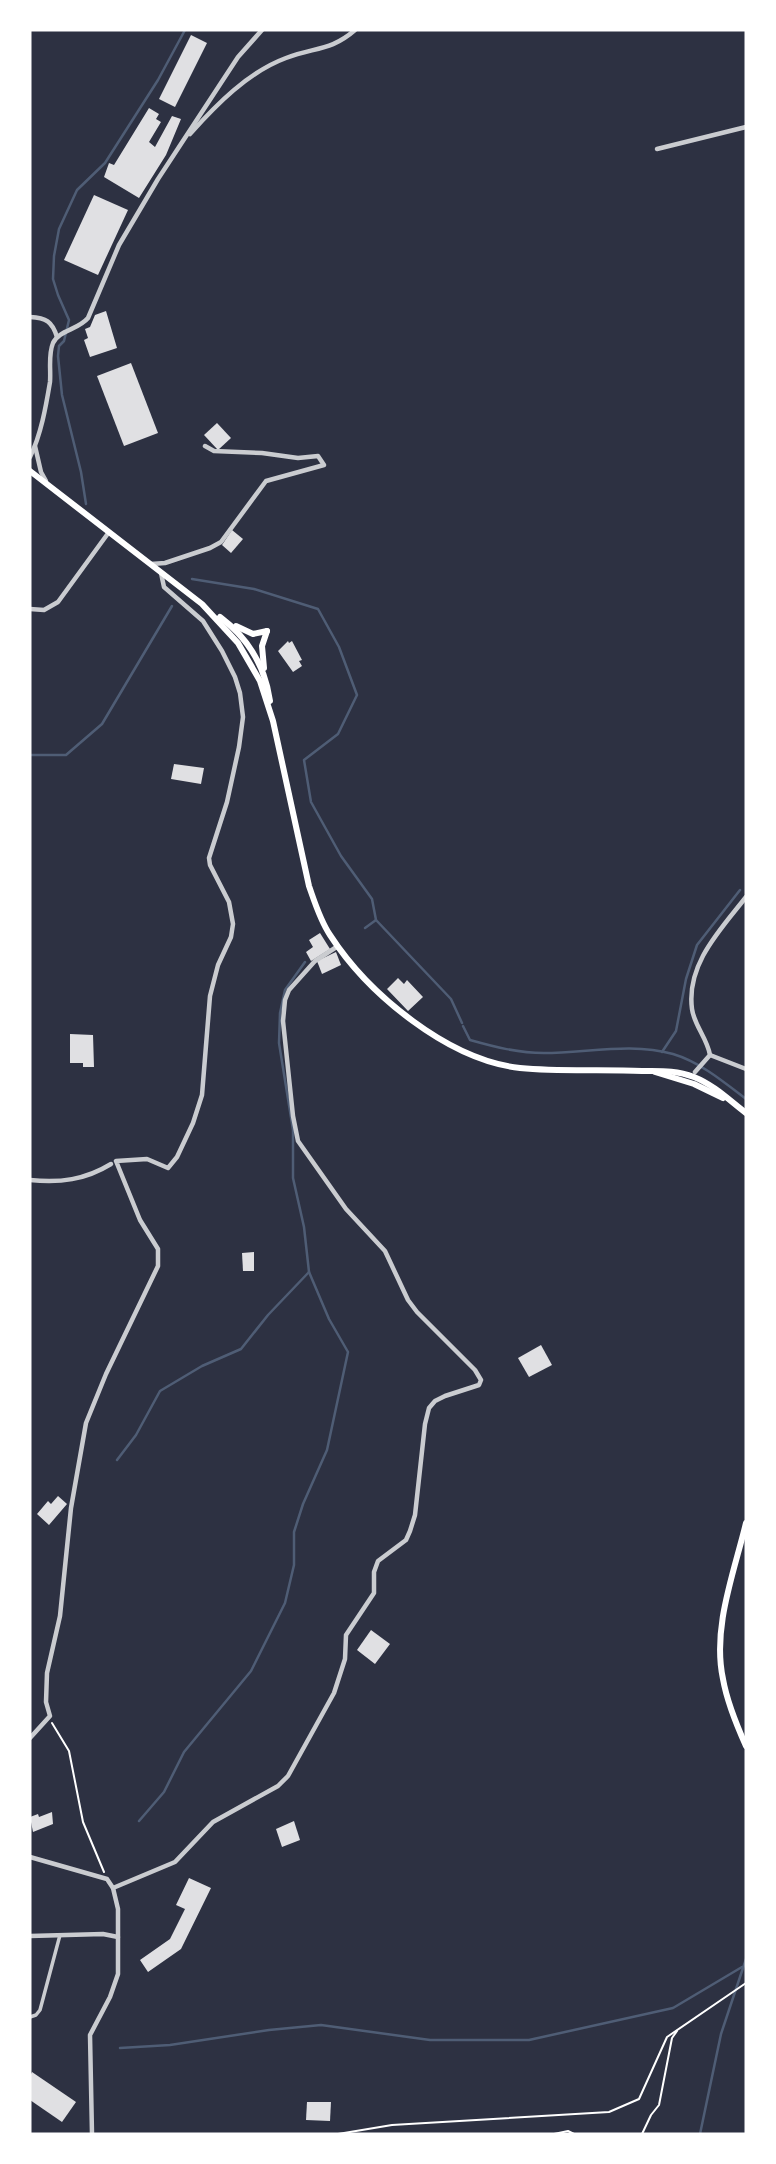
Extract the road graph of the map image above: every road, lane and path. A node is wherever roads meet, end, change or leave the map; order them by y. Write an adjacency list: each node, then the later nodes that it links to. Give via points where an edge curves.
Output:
1 (262, 30): 4 (street, via 237,57)
2 (355, 30): 4 (street, via 334,46 284,58 250,76)
3 (746, 127): 5 (street)
4 (185, 140): 7 (street, via 119,245 88,318 82,326)
5 (657, 149)
6 (30, 317): 7 (street, via 48,320)
7 (60, 335): 8 (street, via 50,353 50,381)
8 (32, 445): 10 (street); 12 (street)
9 (205, 446): 14 (street, via 214,451 318,456 324,465 266,481 221,542)
10 (30, 457)
11 (30, 471): 12 (main road)
12 (49, 485): 13 (main road)
13 (108, 532): 14 (main road); 17 (street, via 58,602 44,610)
14 (150, 564): 15 (main road)
15 (160, 572): 16 (main road); 18 (street, via 164,587)
16 (202, 604): 18 (street); 19 (main road)
17 (32, 609)
18 (195, 614): 37 (street, via 235,677 243,716 227,802 209,858 229,902 233,924 209,996 202,1095 177,1157 168,1168 147,1159 116,1161 159,1258 86,1423 71,1508 60,1616 47,1673)
19 (226, 624): 20 (main road); 21 (main road); 22 (main road, via 253,634 267,631 262,646)
20 (251, 644): 21 (main road); 22 (main road)
21 (248, 659): 23 (main road)
22 (266, 680): 23 (main road)
23 (273, 721): 25 (main road, via 309,886)
24 (746, 897): 26 (street, via 705,949 694,986 692,1010)
25 (338, 946): 28 (main road, via 417,1026 482,1059 538,1069); 42 (street, via 315,961 285,1000 284,1028 298,1141 346,1209 385,1251 417,1312 481,1380 429,1408 410,1531 378,1561 374,1593 346,1635 345,1659 334,1693 288,1776 213,1822 175,1862)
26 (708, 1057): 27 (street); 29 (street)
27 (746, 1069)
28 (652, 1071): 29 (main road); 30 (main road)
29 (695, 1072): 30 (main road, via 690,1078); 31 (main road); 32 (main road)
30 (662, 1075): 31 (main road)
31 (701, 1087): 32 (main road)
32 (734, 1104): 33 (main road)
33 (746, 1113)
34 (111, 1164): 35 (street, via 76,1180)
35 (30, 1180)
36 (746, 1523): 39 (main road, via 724,1611 720,1652 722,1679)
37 (50, 1716): 38 (street); 41 (path, via 69,1751 83,1822)
38 (30, 1738)
39 (746, 1746)
40 (30, 1857): 41 (street)
41 (107, 1879): 42 (street)
42 (113, 1888): 45 (street)
43 (30, 1936): 44 (street)
44 (60, 1936): 45 (street); 47 (street, via 40,2010)
45 (118, 1937): 49 (street, via 117,1982 90,2035)
46 (746, 1983): 48 (path)
47 (30, 2017)
48 (679, 2028): 50 (path, via 667,2037 639,2099 609,2112 392,2124); 53 (path, via 672,2038 659,2105)
49 (92, 2134)
50 (338, 2134)
51 (554, 2134): 52 (path)
52 (574, 2134)
53 (642, 2134)

